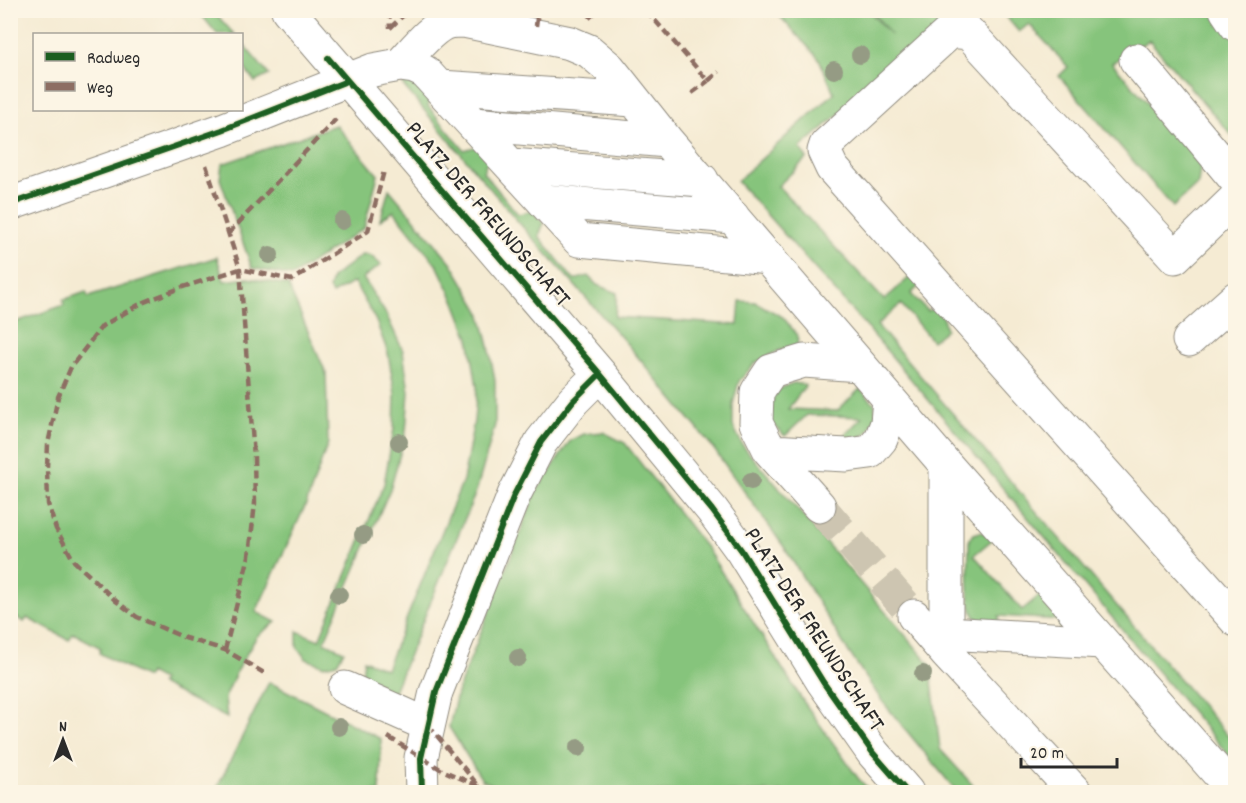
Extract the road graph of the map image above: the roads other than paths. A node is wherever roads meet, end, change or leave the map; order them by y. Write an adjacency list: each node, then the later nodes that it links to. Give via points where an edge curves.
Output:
1 (288, 10): 6 (street, PLATZ DER FREUNDSCHAFT)
2 (1226, 10): 3 (street)
3 (1236, 25)
4 (1136, 60): 14 (street)
5 (400, 65): 6 (street, via 373,70); 7 (street, via 425,72); 8 (street, via 441,25 464,21 570,43 589,51 609,68)
6 (347, 81): 9 (street); 23 (street, PLATZ DER FREUNDSCHAFT)
7 (440, 87): 8 (street); 10 (street)
8 (634, 100): 11 (street)
9 (218, 120): 17 (street)
10 (474, 124): 11 (street); 12 (street)
11 (667, 141): 13 (street)
12 (512, 165): 13 (street); 16 (street)
13 (702, 180): 18 (street)
14 (1236, 180)
15 (1236, 198): 29 (street, via 1175,256 969,33 951,31 824,151 832,168)
16 (544, 201): 18 (street); 19 (street, via 579,240)
17 (10, 204)
18 (733, 217): 19 (street)
19 (769, 258): 22 (street)
20 (1236, 298): 21 (street)
21 (1189, 340)
22 (860, 365): 24 (street); 25 (street, via 804,361 771,370 757,392 756,423)
23 (600, 374): 33 (street, via 541,442 514,495 436,692); 35 (street, PLATZ DER FREUNDSCHAFT, via 712,510 823,682 873,753)
24 (889, 399): 25 (street, via 882,439 870,452 847,455); 26 (street)
25 (770, 451): 27 (street)
26 (946, 465): 30 (street); 31 (street)
27 (819, 506)
28 (914, 616): 31 (street)
29 (1236, 620)
30 (1102, 642): 31 (street); 37 (street)
31 (946, 643): 36 (street)
32 (345, 688): 33 (street)
33 (428, 725): 34 (street, via 421,758)
34 (422, 792)
35 (907, 792)
36 (1075, 792)
37 (1235, 792)

